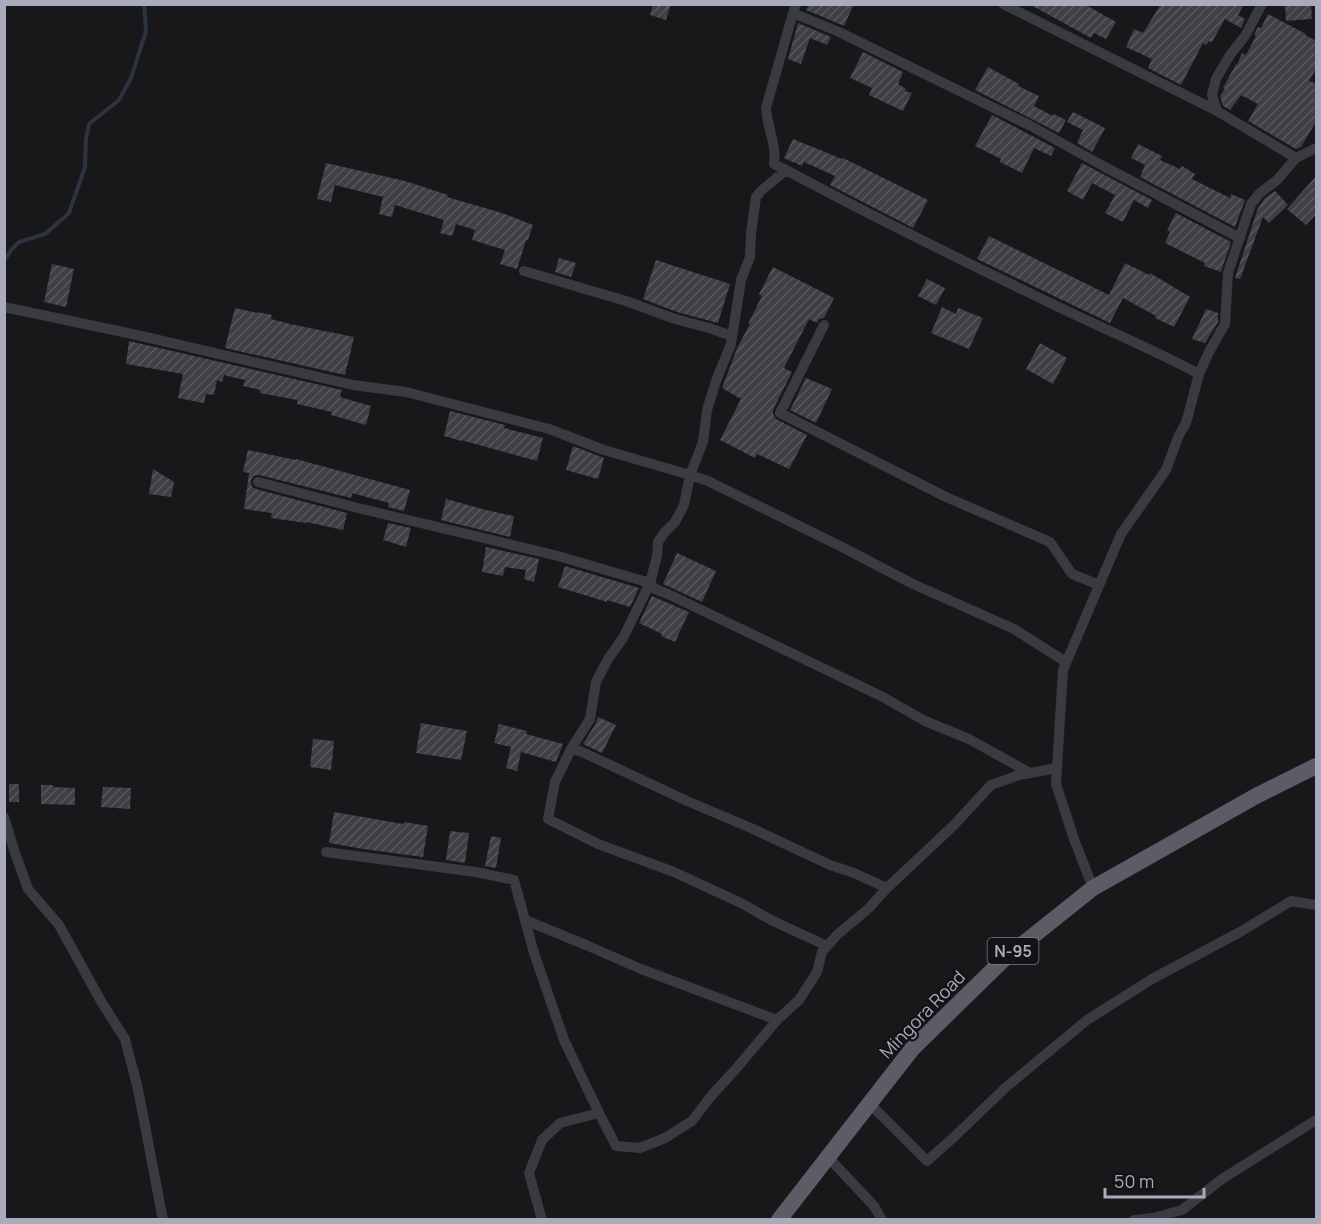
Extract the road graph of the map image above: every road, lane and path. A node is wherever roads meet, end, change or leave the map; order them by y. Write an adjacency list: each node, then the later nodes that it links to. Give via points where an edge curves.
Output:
1 (1003, 4): 4 (street)
2 (1262, 4): 4 (street, via 1216,79 1212,95)
3 (795, 9): 7 (street, via 766,108 776,152 774,164); 8 (street, via 1031,126)
4 (1217, 111): 6 (street)
5 (1317, 148): 6 (street)
6 (1296, 158): 8 (street, via 1251,204)
7 (786, 170): 12 (street, via 756,197 750,257 741,280); 13 (street, via 957,259)
8 (1240, 238): 13 (street, via 1228,273 1225,324)
9 (524, 271): 12 (street)
10 (4, 307): 14 (street, via 353,385 406,392 549,429)
11 (824, 325): 17 (street, via 780,413 946,496 1050,542 1072,574)
12 (732, 336): 14 (street)
13 (1199, 374): 17 (street, via 1186,423 1166,470 1121,534)
14 (690, 475): 16 (street, via 684,506 658,542); 18 (street, via 1014,629)
15 (258, 482): 16 (street, via 558,556)
16 (650, 583): 19 (street, via 596,682 590,719); 22 (street, via 655,590 864,687)
17 (1099, 585): 18 (street)
18 (1066, 662): 21 (street)
19 (571, 749): 25 (street); 29 (street, via 555,782 548,819 597,844 684,877)
20 (1317, 766): 26 (highway, Mingora Road / N-95)
21 (1057, 768): 22 (street); 26 (street, via 1056,784)
22 (1030, 773): 25 (street, via 991,785)
23 (4, 818): 35 (street, via 28,889 59,925 125,1039)
24 (326, 852): 28 (street, via 514,880)
25 (886, 888): 29 (street, via 870,908)
26 (1093, 888): 31 (highway, Mingora Road / N-95, via 1004,958 912,1049)
27 (1317, 904): 31 (street, via 1291,902 1087,1020 1005,1088 927,1161)
28 (525, 920): 30 (street); 32 (street, via 564,1041)
29 (827, 946): 30 (street, via 817,972 799,1000)
30 (777, 1020): 32 (street, via 692,1121 665,1138 640,1148 616,1146)
31 (869, 1103): 34 (highway, Mingora Road / N-95)
32 (599, 1113): 36 (street, via 560,1123 542,1140 529,1173)
33 (1317, 1120): 39 (street, via 1222,1179 1182,1210)
34 (828, 1157): 37 (highway, Mingora Road / N-95); 38 (street, via 874,1206)
35 (163, 1220)
36 (542, 1220)
37 (779, 1220)
38 (882, 1220)
39 (1134, 1220)

